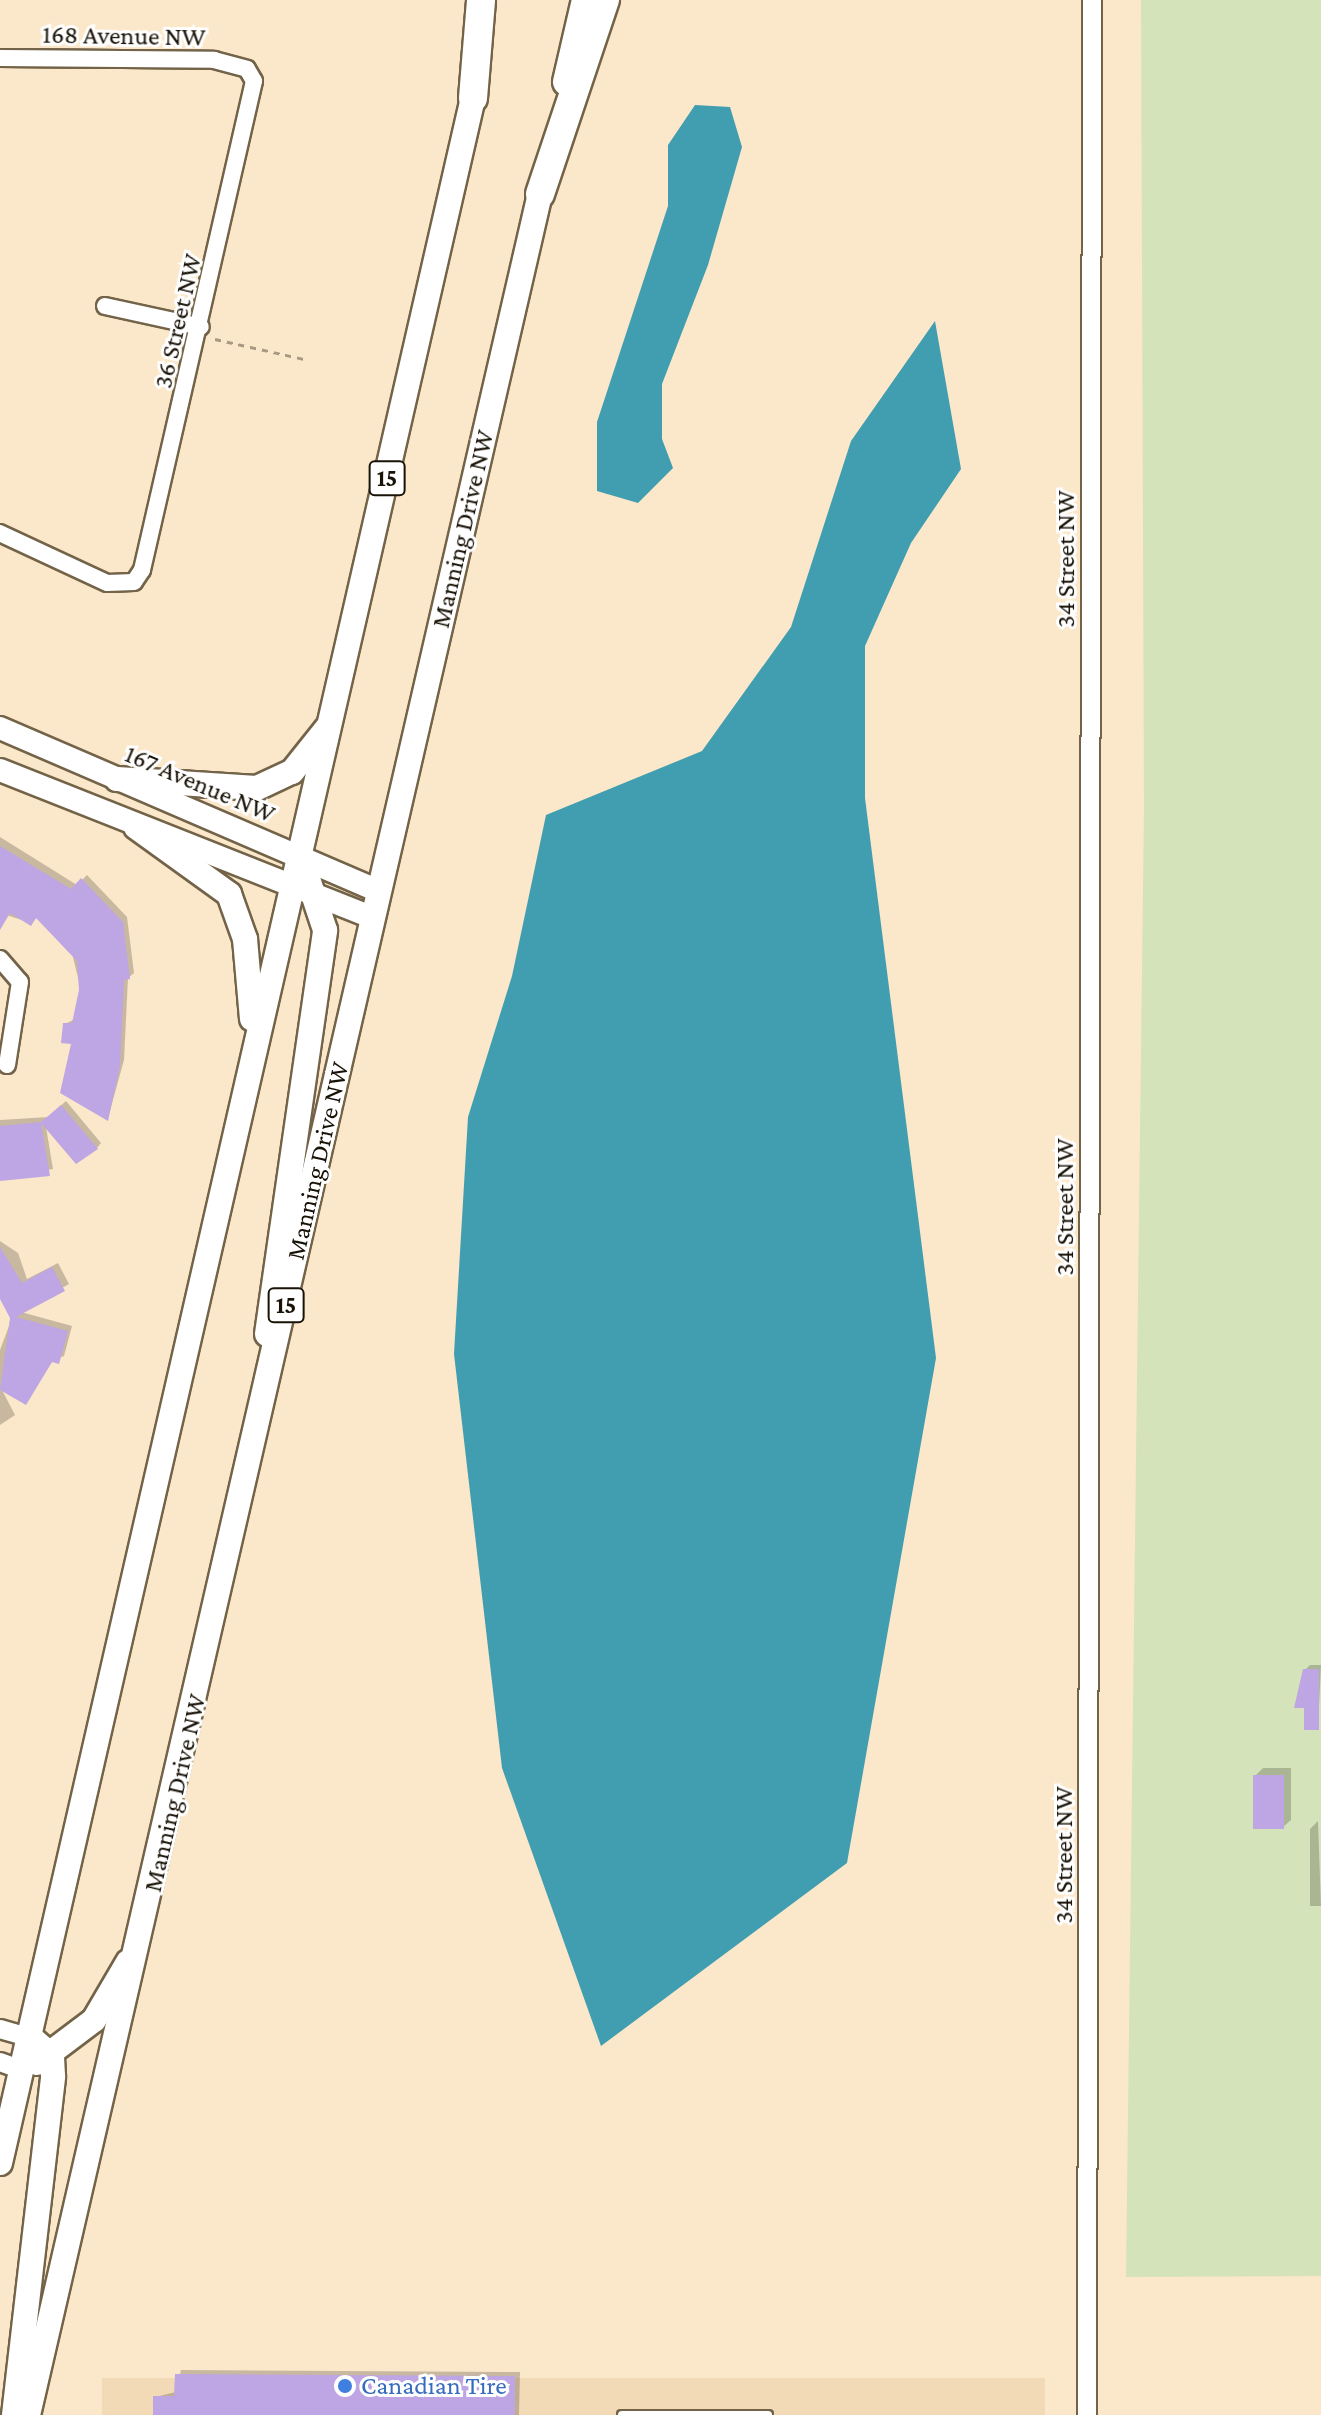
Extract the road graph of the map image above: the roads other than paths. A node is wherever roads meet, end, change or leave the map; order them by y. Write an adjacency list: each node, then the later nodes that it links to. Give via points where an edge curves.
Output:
1 (481, 0): 8 (highway)
2 (496, 0): 8 (highway, 15)
3 (585, 0): 9 (highway, Manning Drive NW / 15)
4 (605, 0): 9 (highway)
5 (1092, 0): 37 (street, 34 Street NW)
6 (0, 58): 7 (street, 168 Avenue NW, via 214,60)
7 (247, 69): 11 (street, 36 Street NW, via 254,98)
8 (473, 98): 13 (main road, 15)
9 (540, 194): 20 (main road, Manning Drive NW / 15)
10 (105, 306): 11 (street)
11 (200, 332): 12 (street, 36 Street NW, via 150,552 134,582 107,583)
12 (0, 533)
13 (331, 723): 16 (main road, via 292,772 257,788); 18 (main road, 15)
14 (0, 728): 16 (main road, 167 Avenue NW)
15 (0, 770): 17 (main road)
16 (117, 779): 18 (main road, 167 Avenue NW)
17 (136, 827): 19 (main road); 25 (main road, via 229,894 254,994)
18 (301, 858): 19 (main road); 20 (main road, 167 Avenue NW); 21 (main road)
19 (293, 890): 21 (main road); 25 (main road)
20 (379, 891): 22 (main road, Manning Drive NW / 15)
21 (320, 900): 22 (main road); 26 (main road, via 323,952 274,1255)
22 (373, 918): 26 (main road, Manning Drive NW / 15)
23 (0, 959): 24 (street, via 17,974)
24 (7, 1065)
25 (248, 1085): 29 (main road)
26 (262, 1412): 27 (main road, Manning Drive NW / 15)
27 (140, 1943): 30 (main road, via 94,2020); 34 (main road, Manning Drive NW / 15)
28 (0, 2029): 29 (street)
29 (31, 2038): 30 (main road); 31 (main road)
30 (52, 2056): 31 (main road); 33 (main road)
31 (11, 2066): 32 (main road)
32 (0, 2163)
33 (14, 2415)
34 (28, 2415)
35 (622, 2415): 36 (lane)
36 (768, 2415)
37 (1087, 2415)

